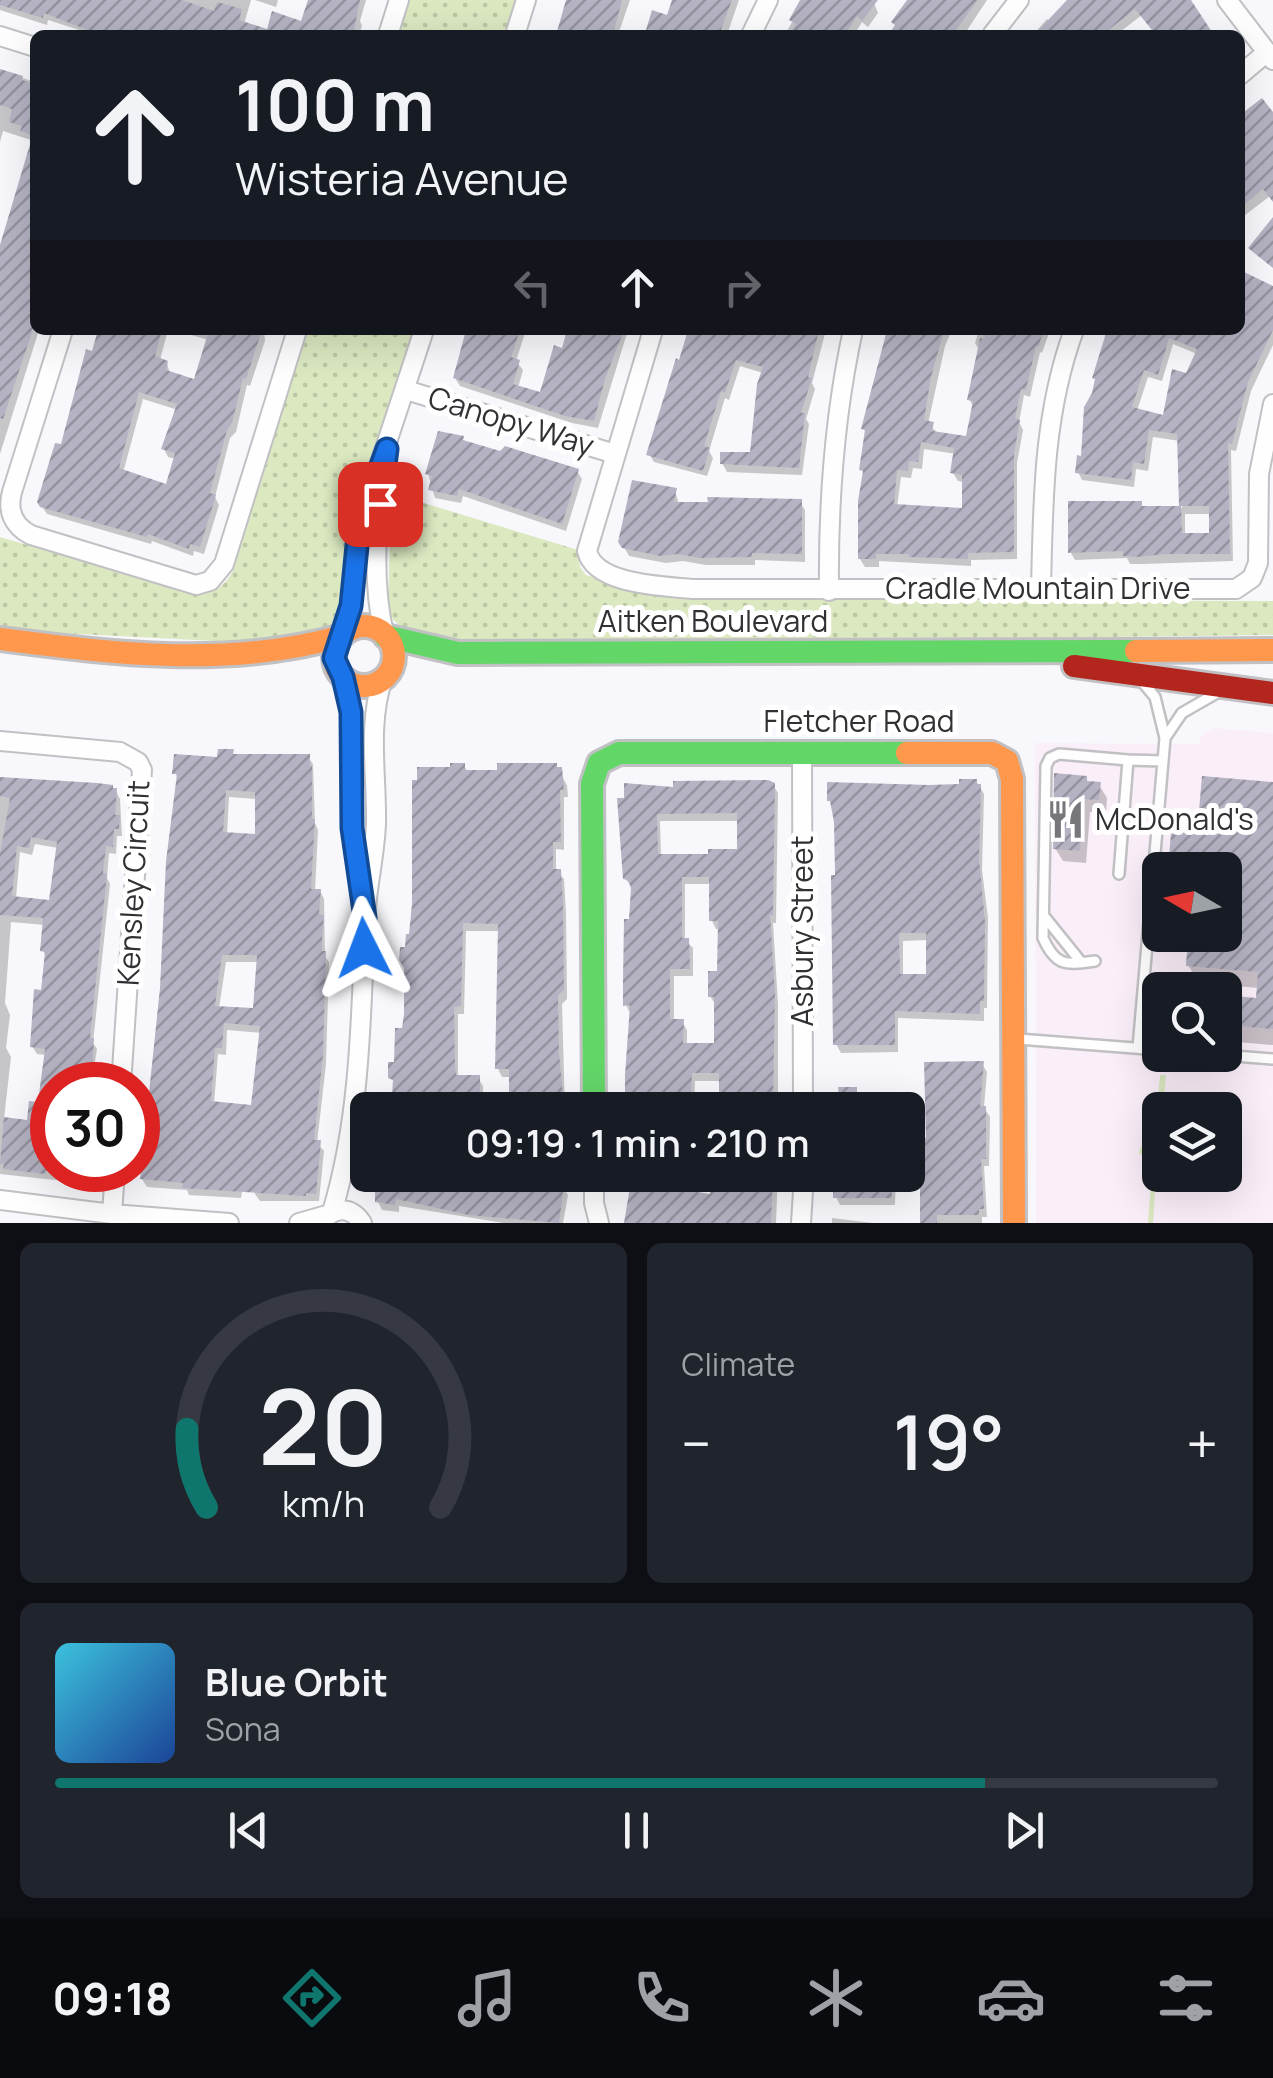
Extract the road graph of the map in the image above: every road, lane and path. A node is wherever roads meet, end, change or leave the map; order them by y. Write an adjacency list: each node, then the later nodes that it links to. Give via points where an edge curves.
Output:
1 (399, 0): 6 (street)
2 (526, 0): 7 (street)
3 (768, 0): 8 (street)
4 (1020, 0): 9 (street)
5 (1226, 0): 12 (street)
6 (390, 30)
7 (517, 30)
8 (753, 30)
9 (996, 30)
10 (0, 36): 11 (street)
11 (30, 45)
12 (1270, 56): 13 (street)
13 (1245, 73)
14 (60, 335): 25 (street)
15 (296, 335): 25 (street, via 224,564 210,581 189,584 31,535)
16 (422, 335): 20 (street)
17 (652, 335): 23 (street, Cradle Mountain Drive)
18 (852, 335): 26 (street, via 835,423)
19 (1073, 335): 27 (street, via 1048,433)
20 (406, 390): 22 (street); 23 (street, Canopy Way)
21 (1273, 404): 24 (street, Cradle Mountain Drive, via 1261,455)
22 (387, 449): 28 (street, via 359,526); 29 (street, via 377,566)
23 (615, 454): 26 (street, Cradle Mountain Drive, via 588,544 589,558 602,572 692,589)
24 (1266, 502): 27 (street, Cradle Mountain Drive, via 1258,562 1252,578 1236,588)
25 (6, 520)
26 (829, 590): 27 (street, Cradle Mountain Drive)
27 (1041, 590)
28 (342, 635): 29 (main road, via 360,626); 34 (main road); 36 (main road, via 334,658)
29 (385, 635): 33 (main road, Aitken Boulevard); 37 (main road, via 393,651)
30 (0, 639): 34 (main road)
31 (1273, 650): 32 (main road, Aitken Boulevard)
32 (968, 652): 33 (main road, Aitken Boulevard); 35 (main road, Aitken Boulevard)
33 (458, 653): 37 (main road, Aitken Boulevard)
34 (254, 655): 36 (main road)
35 (1130, 673): 38 (main road, Aitken Boulevard); 40 (lane, via 1155,697)
36 (341, 675): 37 (main road, via 367,686); 47 (street, via 351,712 352,828)
37 (384, 677): 47 (street, via 374,711 376,826)
38 (1232, 687): 39 (main road, Aitken Boulevard); 40 (lane, via 1182,713)
39 (1273, 692)
40 (1165, 738): 44 (lane)
41 (0, 740): 55 (street, Kensley Circuit, via 120,752 142,770)
42 (802, 752): 50 (main road, Fletcher Road, via 979,751 1006,761 1012,780); 56 (main road, Fletcher Road, via 618,754 598,764 592,784); 57 (street, Asbury Street)
43 (1128, 760): 44 (lane); 45 (lane); 46 (lane, via 1059,754 1048,761)
44 (1163, 760): 51 (lane)
45 (1119, 874)
46 (1042, 911): 49 (lane); 49 (lane, via 1043,938 1054,958)
47 (365, 918): 58 (street)
48 (1095, 961): 49 (lane)
49 (1084, 963)
50 (1014, 1039): 51 (lane); 72 (main road, Fletcher Road)
51 (1138, 1048): 52 (lane)
52 (1142, 1048)
53 (1242, 1057): 54 (lane)
54 (1273, 1059)
55 (123, 1062)
56 (594, 1092)
57 (804, 1092)
58 (346, 1167): 65 (street); 66 (street)
59 (114, 1192): 64 (street)
60 (594, 1192): 63 (street)
61 (803, 1192): 71 (street)
62 (0, 1200): 64 (street)
63 (594, 1204): 69 (street); 70 (street)
64 (112, 1214): 67 (street)
65 (327, 1217): 66 (street, via 344,1210); 68 (street)
66 (361, 1221)
67 (229, 1223)
68 (300, 1223)
69 (588, 1223)
70 (599, 1223)
71 (800, 1223)
72 (1014, 1223)

